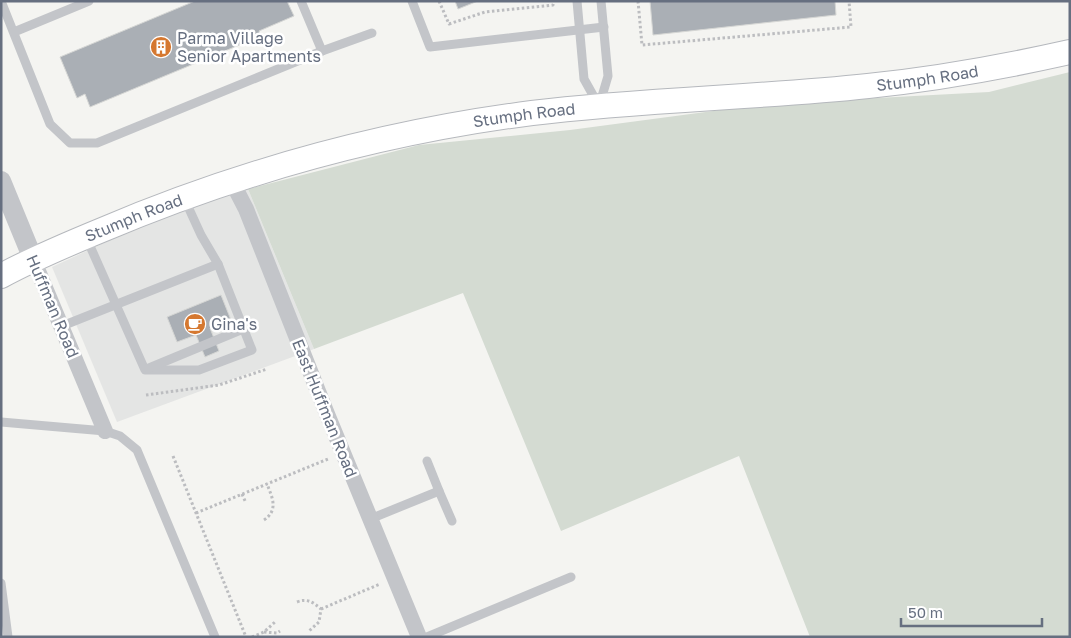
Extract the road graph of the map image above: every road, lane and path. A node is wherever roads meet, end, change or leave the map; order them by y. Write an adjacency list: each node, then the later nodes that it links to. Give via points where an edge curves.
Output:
1 (2, 1): 15 (lane)
2 (89, 1): 15 (lane)
3 (301, 1): 17 (lane)
4 (412, 1): 14 (lane, via 430,47)
5 (440, 1): 12 (path, via 449,24 485,12)
6 (542, 1): 12 (path)
7 (553, 1): 12 (path, via 553,5)
8 (577, 1): 14 (lane)
9 (601, 1): 13 (lane)
10 (638, 1): 11 (path, via 642,45 851,27)
11 (849, 1)
12 (543, 6)
13 (604, 27): 14 (lane); 19 (lane, via 608,76)
14 (580, 30): 19 (lane, via 584,79)
15 (14, 32): 17 (lane, via 50,124 70,143 97,143)
16 (372, 33): 17 (lane)
17 (322, 51)
18 (1070, 52): 19 (main road, Stumph Road, via 945,76 867,86)
19 (600, 106): 20 (main road, Stumph Road, via 506,117 410,134)
20 (231, 180): 22 (main road, Stumph Road); 35 (street, East Huffman Road, via 246,209)
21 (1, 181): 24 (street, Huffman Road)
22 (184, 197): 23 (main road, Stumph Road); 25 (lane)
23 (86, 236): 24 (main road, Stumph Road); 27 (lane)
24 (33, 259): 26 (main road, Stumph Road); 28 (street, Huffman Road)
25 (218, 264): 27 (lane); 29 (lane)
26 (1, 276)
27 (115, 304): 28 (lane); 31 (lane)
28 (62, 326): 34 (street, Huffman Road)
29 (244, 329): 31 (lane); 31 (lane, via 252,350 199,370)
30 (267, 369): 32 (path, via 219,385)
31 (145, 370)
32 (146, 395)
33 (1, 422): 34 (lane)
34 (105, 431): 56 (lane, via 120,436 137,450)
35 (343, 453): 38 (path); 43 (street, East Huffman Road)
36 (173, 456): 42 (path)
37 (427, 461): 39 (lane)
38 (267, 484): 40 (path); 44 (path, via 273,504 271,513)
39 (439, 491): 43 (lane); 45 (lane)
40 (242, 494): 41 (path); 42 (path)
41 (246, 503)
42 (196, 512): 57 (path)
43 (370, 519): 47 (street, East Huffman Road)
44 (264, 520)
45 (452, 522)
46 (571, 577): 60 (lane)
47 (395, 578): 50 (path); 59 (street, East Huffman Road)
48 (1, 583): 55 (lane)
49 (297, 602): 50 (path, via 306,600)
50 (321, 609): 53 (path, via 319,622)
51 (275, 622): 54 (path)
52 (280, 631): 54 (path)
53 (309, 631)
54 (264, 632): 58 (path)
55 (8, 637)
56 (215, 637)
57 (246, 637)
58 (252, 637)
59 (419, 637)
60 (427, 637)

